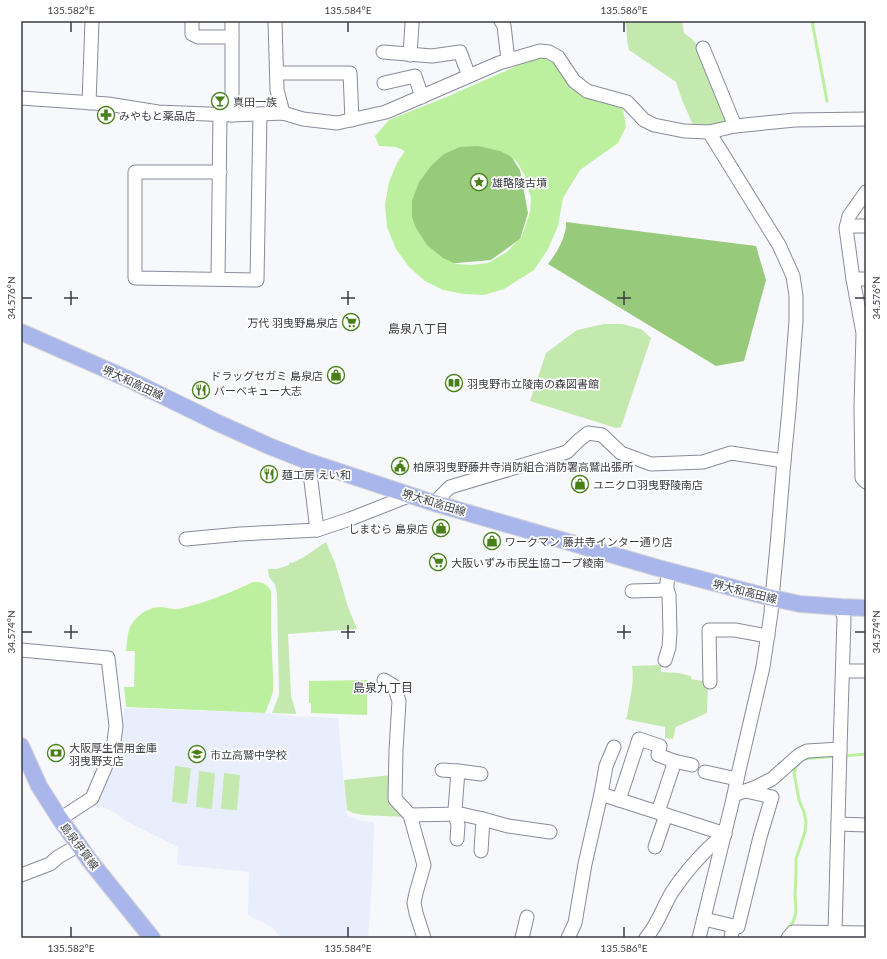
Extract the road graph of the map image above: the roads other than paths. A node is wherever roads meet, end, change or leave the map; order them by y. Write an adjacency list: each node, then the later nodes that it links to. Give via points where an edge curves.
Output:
1 (92, 21): 17 (street)
2 (192, 21): 7 (street, via 192,34 198,37)
3 (232, 21): 7 (street)
4 (275, 21): 12 (street)
5 (501, 21): 11 (street, via 504,26)
6 (412, 24): 10 (street)
7 (232, 37): 20 (street)
8 (702, 48): 23 (street)
9 (383, 52): 10 (street)
10 (410, 55): 13 (street, via 432,56 460,52)
11 (508, 60): 13 (street); 24 (street, via 540,51 549,52 558,57 574,81 587,91 627,102 644,120 684,130)
12 (277, 73): 19 (street, via 277,90); 22 (street, via 350,73)
13 (468, 76): 15 (street)
14 (384, 83): 15 (street, via 415,76)
15 (422, 97): 22 (street, via 386,112)
16 (21, 98): 17 (street)
17 (89, 103): 20 (street, via 158,112)
18 (260, 114): 19 (street); 20 (street); 29 (street, via 257,280)
19 (283, 114): 22 (street, via 303,119 338,122)
20 (226, 115): 25 (street)
21 (866, 119): 23 (street, via 795,120)
22 (352, 120)
23 (735, 126): 24 (street)
24 (709, 132): 37 (street, via 779,245 793,276 796,320)
25 (220, 172): 29 (street); 29 (street, via 135,172 135,278)
26 (866, 192): 27 (street, via 849,216)
27 (847, 226): 28 (street); 30 (street)
28 (866, 226)
29 (218, 279)
30 (853, 279): 31 (street); 33 (street)
31 (866, 280)
32 (21, 332): 36 (main road, 堺大和高田線, via 128,378 218,424)
33 (865, 333): 34 (street)
34 (864, 385): 35 (street, via 861,408)
35 (864, 441): 38 (street, via 862,478)
36 (308, 461): 39 (main road, 堺大和高田線); 41 (street)
37 (784, 461): 40 (street, via 731,453 703,462 651,464 621,453 602,435 588,433 567,452 450,487); 46 (street)
38 (866, 482)
39 (411, 495): 40 (main road, 堺大和高田線); 41 (street)
40 (434, 502): 43 (main road, 堺大和高田線)
41 (317, 530): 42 (street)
42 (186, 539)
43 (672, 572): 44 (street, via 667,581); 46 (main road, 堺大和高田線)
44 (667, 590): 45 (street); 51 (street, via 670,632)
45 (632, 591)
46 (772, 598): 47 (main road, 堺大和高田線, via 800,604); 49 (street)
47 (841, 607): 48 (main road, 堺大和高田線); 52 (street, via 844,618)
48 (866, 608)
49 (768, 636): 55 (street, via 735,630 709,630); 65 (street)
50 (21, 650): 72 (street, via 108,658 116,726 113,749 92,798)
51 (665, 660)
52 (843, 671): 53 (street); 58 (street)
53 (866, 672)
54 (384, 680): 71 (street, via 394,686 399,701 395,800)
55 (710, 682)
56 (21, 746): 72 (main road, 島泉伊賀線, via 39,786)
57 (614, 746): 67 (street, via 606,766)
58 (840, 754): 66 (street, via 807,751 772,779); 74 (street)
59 (674, 761): 60 (street); 68 (street, via 658,755 660,746 639,740); 70 (street)
60 (692, 765)
61 (442, 770): 62 (street)
62 (458, 771): 64 (street); 69 (street)
63 (705, 772): 65 (street)
64 (481, 774)
65 (737, 779): 66 (street)
66 (740, 793): 77 (street); 85 (street, via 772,797 738,927)
67 (601, 794): 68 (street); 91 (street, via 575,923)
68 (619, 800): 70 (street)
69 (455, 814): 71 (street); 73 (street); 78 (street, via 458,824)
70 (662, 814): 77 (street); 80 (street)
71 (410, 815): 89 (street, via 424,866 414,903)
72 (60, 819): 79 (main road, 島泉伊賀線)
73 (483, 819): 76 (street, via 508,826); 81 (street)
74 (838, 824): 75 (street); 86 (street)
75 (866, 825)
76 (550, 832)
77 (724, 834): 84 (street); 92 (street, via 696,860 672,892 652,932)
78 (457, 839)
79 (79, 845): 82 (street, via 50,864); 88 (main road, 島泉伊賀線)
80 (655, 847)
81 (480, 851)
82 (21, 875)
83 (527, 917): 90 (street)
84 (704, 919): 85 (street); 93 (street)
85 (732, 932)
86 (835, 932): 87 (street); 94 (street, via 792,932)
87 (866, 933)
88 (152, 938)
89 (424, 938)
90 (522, 938)
91 (568, 938)
92 (646, 938)
93 (699, 938)
94 (788, 938)

